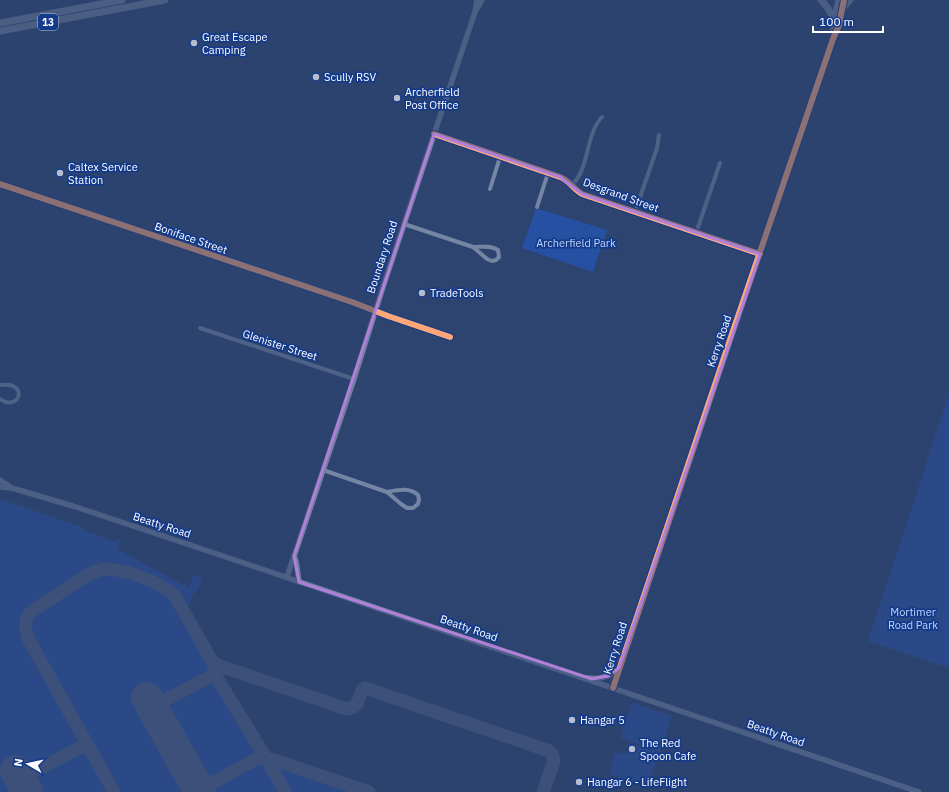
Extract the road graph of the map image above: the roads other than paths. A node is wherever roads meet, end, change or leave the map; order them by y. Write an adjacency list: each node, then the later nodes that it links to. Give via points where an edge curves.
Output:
1 (165, 0): 8 (highway, 13)
2 (477, 0): 10 (main road, Boundary Road)
3 (482, 0): 10 (main road, Boundary Road)
4 (821, 0): 11 (highway)
5 (838, 0): 11 (main road, Kerry Road)
6 (844, 0): 9 (main road, Kerry Road)
7 (850, 0): 9 (highway)
8 (120, 2): 12 (highway, 13); 13 (highway, 13)
9 (842, 9): 14 (main road, Kerry Road)
10 (474, 12): 16 (main road, Boundary Road)
11 (834, 18): 14 (main road, Kerry Road)
12 (0, 23)
13 (0, 31)
14 (833, 39): 29 (main road, Kerry Road)
15 (602, 117): 22 (street, via 597,123 578,178)
16 (434, 134): 18 (street, Desgrand Street); 26 (main road, Boundary Road)
17 (659, 135): 25 (street)
18 (500, 157): 20 (street, Desgrand Street); 23 (street)
19 (720, 163): 27 (street)
20 (548, 173): 22 (street, Desgrand Street, via 564,178); 24 (street)
21 (0, 184): 30 (street, Boniface Street)
22 (572, 186): 25 (street, Desgrand Street, via 582,194)
23 (490, 189)
24 (537, 207)
25 (635, 212): 27 (street, Desgrand Street)
26 (404, 224): 28 (street); 30 (main road, Boundary Road)
27 (696, 233): 29 (street, Desgrand Street)
28 (473, 247): 28 (street, via 495,248 499,257 490,261)
29 (760, 254): 44 (main road, Kerry Road)
30 (376, 311): 32 (street, Boniface Street); 33 (main road, Boundary Road)
31 (200, 328): 33 (street, Glenister Street)
32 (450, 337)
33 (354, 379): 36 (main road, Boundary Road)
34 (0, 385): 35 (street, via 12,386 19,392 17,400 12,403)
35 (0, 399)
36 (323, 470): 40 (street); 41 (main road, Boundary Road)
37 (0, 480): 39 (main road, Beatty Road)
38 (0, 487): 39 (main road, Beatty Road)
39 (12, 488): 42 (main road, Beatty Road)
40 (387, 492): 40 (street, via 412,491 418,495 419,502 414,508 407,508)
41 (294, 556): 42 (main road, Boundary Road); 43 (main road)
42 (287, 577): 43 (main road, Beatty Road)
43 (299, 582): 45 (main road, Beatty Road)
44 (619, 668): 45 (main road, via 608,676 592,679); 46 (main road, Kerry Road)
45 (573, 674): 46 (main road, Beatty Road)
46 (612, 688): 47 (main road, Beatty Road)
47 (918, 792)

